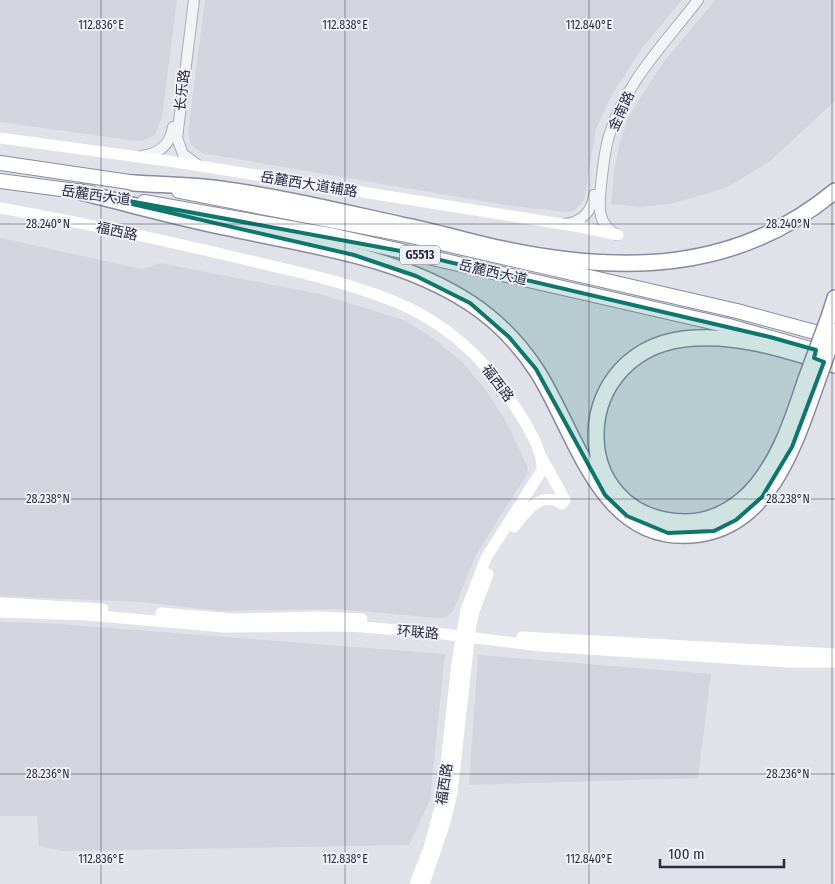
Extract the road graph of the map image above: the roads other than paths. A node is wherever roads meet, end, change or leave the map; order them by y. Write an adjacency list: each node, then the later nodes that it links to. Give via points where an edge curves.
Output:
1 (190, 0): 7 (street, 长乐路, via 171,137 159,151)
2 (194, 0): 9 (street, 长乐路, via 177,138 183,154)
3 (693, 0): 18 (street, 金南路, via 632,78 616,105 602,144 590,209 579,220)
4 (698, 0): 19 (street, 金南路, via 632,86 612,126 598,208 603,224)
5 (0, 138): 7 (main road, 岳麓西大道辅路)
6 (0, 157): 10 (highway)
7 (137, 157): 9 (main road, 岳麓西大道辅路)
8 (0, 163): 10 (highway, 岳麓西大道 / G5513)
9 (204, 167): 18 (main road, 岳麓西大道辅路)
10 (28, 168): 12 (highway, 岳麓西大道 / G5513)
11 (0, 181): 13 (highway, 岳麓西大道 / G5513)
12 (133, 183): 15 (highway, via 220,189 386,221 535,255 617,265 674,262 736,248 799,218); 22 (highway, 岳麓西大道 / G5513, via 411,236 738,311)
13 (33, 186): 14 (highway); 16 (highway, 岳麓西大道 / G5513)
14 (0, 189)
15 (835, 191)
16 (80, 192): 23 (highway, 岳麓西大道 / G5513, via 335,236 729,326); 25 (highway, via 354,254 416,276 470,303 509,337 536,369 604,495 627,516 652,529 698,534 714,531 736,520 762,497 784,464)
17 (0, 208): 26 (main road, 福西路, via 136,234 276,267 379,296 407,308 449,333 494,375 521,416)
18 (562, 224): 19 (main road, 岳麓西大道辅路)
19 (618, 235)
20 (835, 298): 25 (highway, bridge)
21 (835, 331): 25 (highway, bridge)
22 (835, 338)
23 (835, 356)
24 (835, 365): 25 (highway, via 741,339 693,338 648,350 616,374 604,394 595,429 598,453 607,479 623,498 648,515 683,522 706,520 718,515 740,503 758,484)
25 (812, 381)
26 (541, 456): 29 (main road, 福西路, via 542,470 538,478 486,558 474,586); 29 (main road, via 565,500 562,504 554,500 539,501 524,514 492,564)
27 (0, 603): 29 (main road, 环联路, via 233,618 345,617)
28 (0, 612): 29 (main road, 环联路, via 224,626 350,626)
29 (466, 634): 30 (main road, 环联路); 31 (main road, 环联路, via 563,648); 32 (main road, 福西路, via 442,800); 33 (main road, via 452,793 446,822)
30 (835, 654)
31 (835, 662)
32 (415, 884)
33 (424, 884)

